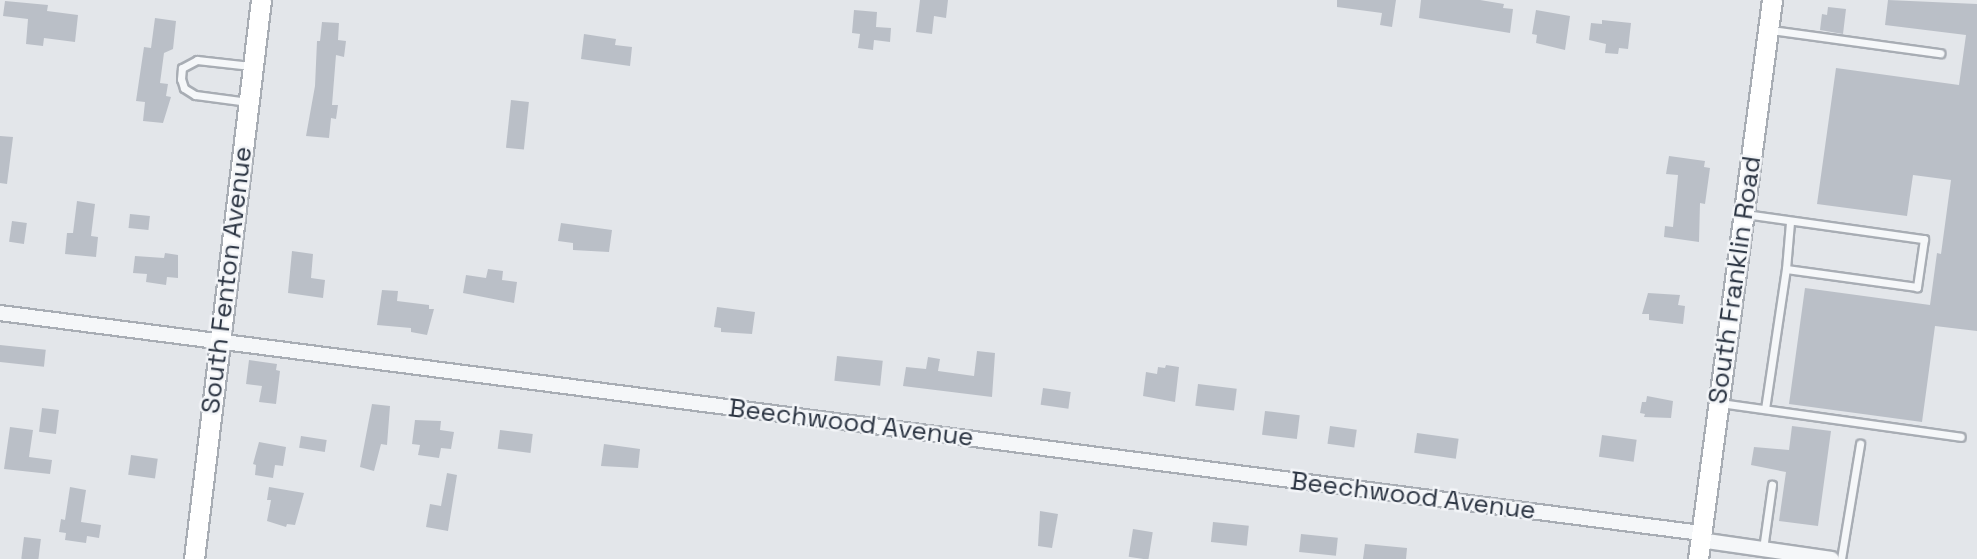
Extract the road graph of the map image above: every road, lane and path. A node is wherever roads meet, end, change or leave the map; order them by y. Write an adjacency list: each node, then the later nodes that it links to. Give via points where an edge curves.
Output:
1 (261, 0): 5 (street, South Fenton Avenue)
2 (1772, 0): 3 (street, South Franklin Road)
3 (1768, 30): 4 (lane); 7 (street, South Franklin Road)
4 (1940, 53)
5 (253, 66): 6 (street, South Fenton Avenue); 6 (lane, via 197,60 182,68 184,88 195,95)
6 (249, 102): 11 (street, South Fenton Avenue)
7 (1744, 214): 8 (lane); 12 (street, South Franklin Road)
8 (1790, 222): 9 (lane); 9 (lane, via 1924,239 1917,287)
9 (1786, 269): 13 (lane)
10 (0, 313): 11 (street, Beechwood Avenue)
11 (220, 342): 17 (street, Beechwood Avenue); 19 (street, South Fenton Avenue)
12 (1719, 403): 13 (lane); 17 (street, South Franklin Road)
13 (1765, 409): 14 (lane)
14 (1961, 437)
15 (1860, 444): 21 (lane)
16 (1772, 485): 18 (lane)
17 (1700, 544): 18 (street, Beechwood Avenue)
18 (1763, 549): 20 (street, Beechwood Avenue)
19 (194, 559)
20 (1832, 559)
21 (1841, 559)

